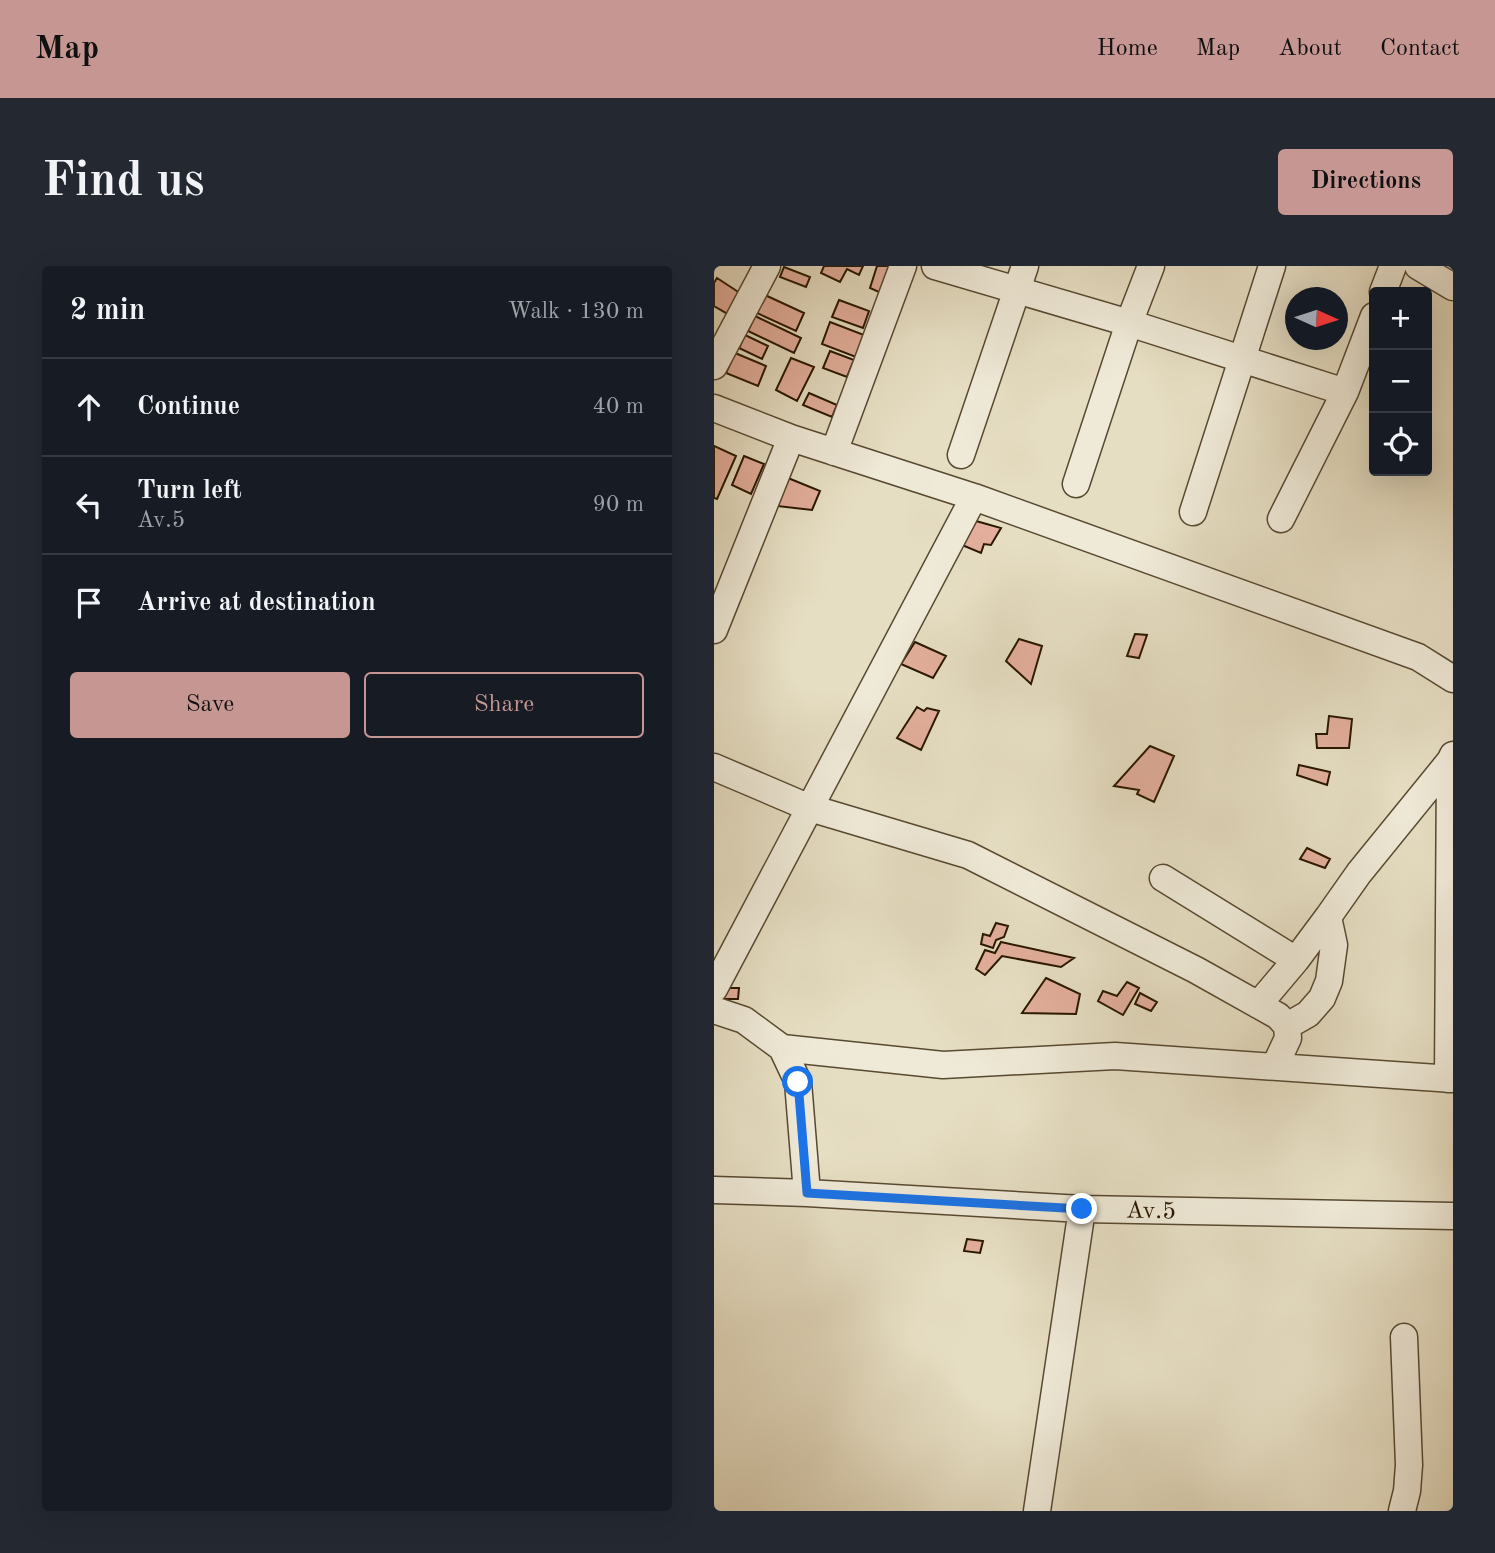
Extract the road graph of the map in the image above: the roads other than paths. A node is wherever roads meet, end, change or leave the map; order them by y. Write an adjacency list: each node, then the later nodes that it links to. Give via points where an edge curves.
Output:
1 (767, 266): 14 (street)
2 (903, 266): 18 (street)
3 (935, 266): 8 (street)
4 (1151, 266): 11 (street)
5 (1272, 266): 13 (street)
6 (1393, 266): 9 (street)
7 (1418, 266): 10 (street)
8 (1021, 278): 11 (street); 19 (street)
9 (1385, 287)
10 (1453, 287)
11 (1129, 323): 13 (street); 20 (street)
12 (1369, 329): 15 (street)
13 (1242, 358): 15 (street); 22 (street)
14 (714, 366)
15 (1345, 392): 23 (street)
16 (714, 408): 17 (street)
17 (792, 438): 18 (street); 24 (street)
18 (834, 452): 21 (street)
19 (961, 454)
20 (1076, 484)
21 (974, 497): 25 (street, via 1418,657); 28 (street)
22 (1193, 512)
23 (1282, 519)
24 (714, 630)
25 (1453, 679)
26 (1452, 758): 30 (street); 38 (street)
27 (714, 767): 28 (street)
28 (810, 808): 32 (street); 33 (street, via 968,855)
29 (1163, 878): 31 (street)
30 (1328, 917): 31 (street); 35 (street, via 1334,944 1329,981 1308,1014)
31 (1296, 960): 33 (street)
32 (714, 989)
33 (1258, 1004): 35 (street)
34 (714, 1010): 36 (street, via 744,1020)
35 (1287, 1026): 37 (street, via 1288,1038)
36 (782, 1048): 37 (street, via 943,1065 1115,1056); 40 (street, via 798,1082)
37 (1275, 1066): 38 (street)
38 (1451, 1079)
39 (714, 1191): 40 (street, Av.5)
40 (807, 1193): 41 (street, Av.5)
41 (1082, 1209): 42 (street, Av.5); 44 (street)
42 (1453, 1216)
43 (1404, 1336): 45 (street, via 1409,1465)
44 (1037, 1511)
45 (1402, 1511)

